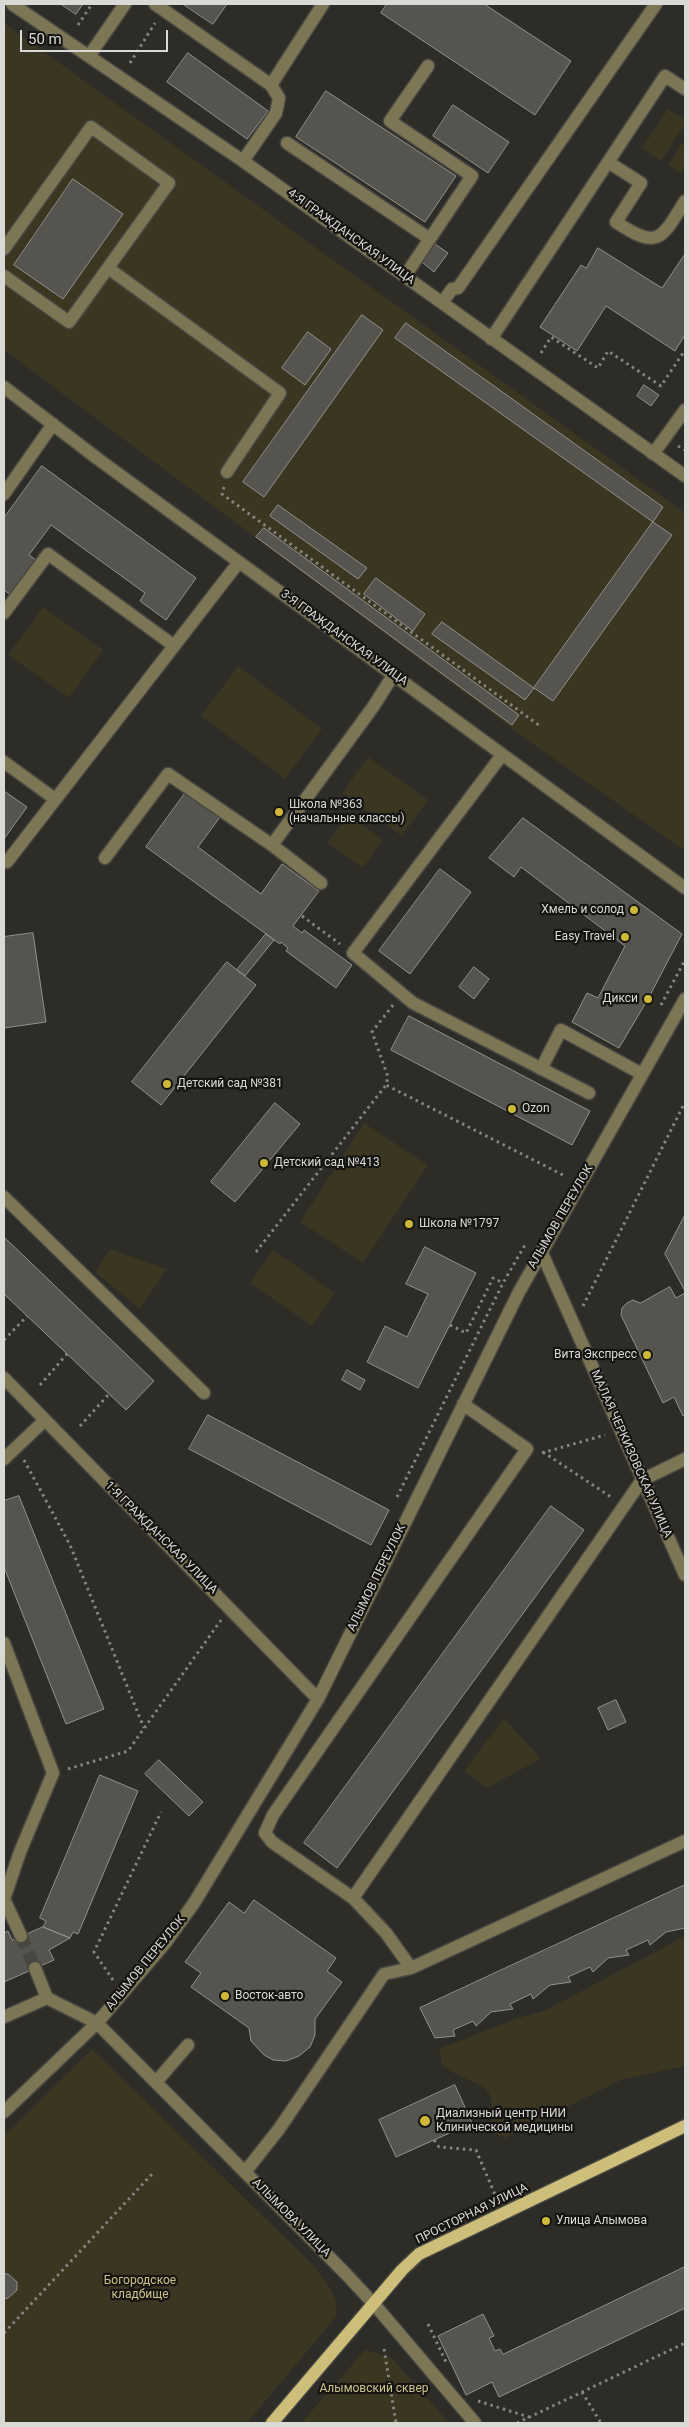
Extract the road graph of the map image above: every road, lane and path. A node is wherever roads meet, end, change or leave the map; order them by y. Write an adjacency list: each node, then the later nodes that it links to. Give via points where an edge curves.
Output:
1 (12, 4): 8 (street, 4-Я ГРАЖДАНСКАЯ УЛИЦА)
2 (92, 4): 7 (path)
3 (125, 4): 8 (street)
4 (323, 4): 11 (street)
5 (656, 4): 22 (street, via 463,280)
6 (159, 6): 9 (path); 11 (street)
7 (78, 25)
8 (89, 56): 14 (street, 4-Я ГРАЖДАНСКАЯ УЛИЦА)
9 (130, 63)
10 (428, 66): 17 (street, via 390,121 472,176)
11 (271, 85): 14 (street, via 279,98 276,113)
12 (685, 88): 15 (street, via 665,76)
13 (287, 143): 17 (street)
14 (244, 161): 21 (street, 4-Я ГРАЖДАНСКАЯ УЛИЦА)
15 (608, 162): 16 (street, via 642,183 616,222 638,237 660,236); 23 (street)
16 (685, 201)
17 (430, 239): 21 (street)
18 (4, 249): 19 (street, via 91,127 169,182)
19 (108, 268): 20 (street, via 69,322); 30 (street, via 280,393)
20 (4, 276)
21 (405, 276): 22 (street, 4-Я ГРАЖДАНСКАЯ УЛИЦА)
22 (442, 303): 23 (street, 4-Я ГРАЖДАНСКАЯ УЛИЦА)
23 (492, 339): 29 (street, 4-Я ГРАЖДАНСКАЯ УЛИЦА)
24 (685, 350): 25 (path, via 661,386 608,352 598,368 551,337)
25 (541, 353)
26 (4, 387): 28 (street, 3-Я ГРАЖДАНСКАЯ УЛИЦА)
27 (685, 410): 29 (street)
28 (53, 424): 32 (street); 33 (street, 3-Я ГРАЖДАНСКАЯ УЛИЦА)
29 (653, 454): 31 (street, 4-Я ГРАЖДАНСКАЯ УЛИЦА)
30 (227, 472): 37 (path, via 222,494)
31 (685, 476)
32 (4, 494)
33 (239, 562): 35 (street); 36 (street, 3-Я ГРАЖДАНСКАЯ УЛИЦА)
34 (4, 613): 35 (street, via 48,554)
35 (173, 645): 40 (street)
36 (394, 674): 38 (street, 3-Я ГРАЖДАНСКАЯ УЛИЦА); 41 (street)
37 (540, 726)
38 (502, 755): 45 (street, 3-Я ГРАЖДАНСКАЯ УЛИЦА); 47 (street)
39 (4, 762): 40 (street)
40 (55, 799): 43 (street)
41 (272, 845): 42 (street, via 168,774); 44 (street)
42 (105, 858)
43 (7, 862)
44 (321, 882)
45 (685, 888)
46 (302, 916): 47 (path)
47 (353, 953): 48 (street)
48 (402, 995): 50 (street); 52 (path, via 372,1032 388,1076)
49 (685, 999): 51 (street, АЛЫМОВ ПЕРЕУЛОК)
50 (541, 1069): 51 (street, via 561,1030); 53 (street)
51 (642, 1074): 57 (street, АЛЫМОВ ПЕРЕУЛОК)
52 (386, 1084): 55 (path); 58 (path)
53 (588, 1093)
54 (685, 1102): 60 (path)
55 (566, 1176)
56 (4, 1197): 67 (street)
57 (541, 1251): 69 (street, АЛЫМОВ ПЕРЕУЛОК); 76 (street, МАЛАЯ ЧЕРКИЗОВСКАЯ УЛИЦА)
58 (256, 1252)
59 (503, 1283): 62 (path, via 493,1278 466,1333)
60 (582, 1309)
61 (27, 1316): 63 (path)
62 (450, 1325)
63 (4, 1340)
64 (67, 1354): 66 (path)
65 (4, 1378): 70 (street, 1-Я ГРАЖДАНСКАЯ УЛИЦА)
66 (40, 1384)
67 (204, 1393)
68 (109, 1394): 71 (path)
69 (463, 1404): 81 (street, АЛЫМОВ ПЕРЕУЛОК); 86 (street, via 527,1449 273,1815 265,1833 272,1842)
70 (45, 1420): 72 (street); 79 (street, 1-Я ГРАЖДАНСКАЯ УЛИЦА)
71 (80, 1426)
72 (17, 1447): 74 (street); 82 (path, via 70,1545)
73 (542, 1452): 77 (path)
74 (4, 1459)
75 (685, 1459): 76 (street)
76 (642, 1480): 77 (street); 78 (street, МАЛАЯ ЧЕРКИЗОВСКАЯ УЛИЦА)
77 (624, 1506): 86 (street)
78 (685, 1575)
79 (230, 1608): 81 (street, 1-Я ГРАЖДАНСКАЯ УЛИЦА); 82 (path)
80 (4, 1643): 83 (street)
81 (318, 1699): 91 (street, АЛЫМОВ ПЕРЕУЛОК, via 194,1903)
82 (144, 1728): 83 (path, via 128,1752)
83 (53, 1773): 87 (street)
84 (161, 1812): 91 (path, via 94,1952)
85 (685, 1841): 90 (street)
86 (353, 1898): 90 (street, via 386,1932)
87 (4, 1899): 88 (street)
88 (21, 1936)
89 (35, 1968): 92 (street)
90 (412, 1968): 100 (street, via 384,1974 279,2128)
91 (122, 1993): 94 (street, АЛЫМОВ ПЕРЕУЛОК)
92 (47, 1998): 93 (street); 94 (street, АЛЫМОВА УЛИЦА)
93 (4, 2017)
94 (97, 2023): 96 (street, АЛЫМОВА УЛИЦА); 97 (street, АЛЫМОВ ПЕРЕУЛОК)
95 (188, 2045): 96 (street)
96 (156, 2082): 100 (street, АЛЫМОВА УЛИЦА)
97 (4, 2112)
98 (685, 2126): 103 (main road, ПРОСТОРНАЯ УЛИЦА, via 419,2254)
99 (434, 2140): 102 (path, via 439,2147 476,2150)
100 (245, 2172): 103 (street, АЛЫМОВА УЛИЦА)
101 (153, 2173): 105 (path)
102 (496, 2197)
103 (374, 2304): 112 (main road, ПРОСТОРНАЯ УЛИЦА); 114 (street, АЛЫМОВА УЛИЦА)
104 (428, 2324): 108 (path)
105 (5, 2329)
106 (685, 2343): 109 (path)
107 (384, 2349): 113 (path)
108 (447, 2364)
109 (582, 2392): 111 (path); 116 (path)
110 (471, 2399): 111 (path)
111 (530, 2417): 115 (path)
112 (272, 2423)
113 (396, 2423)
114 (475, 2423)
115 (517, 2423)
116 (601, 2423)

